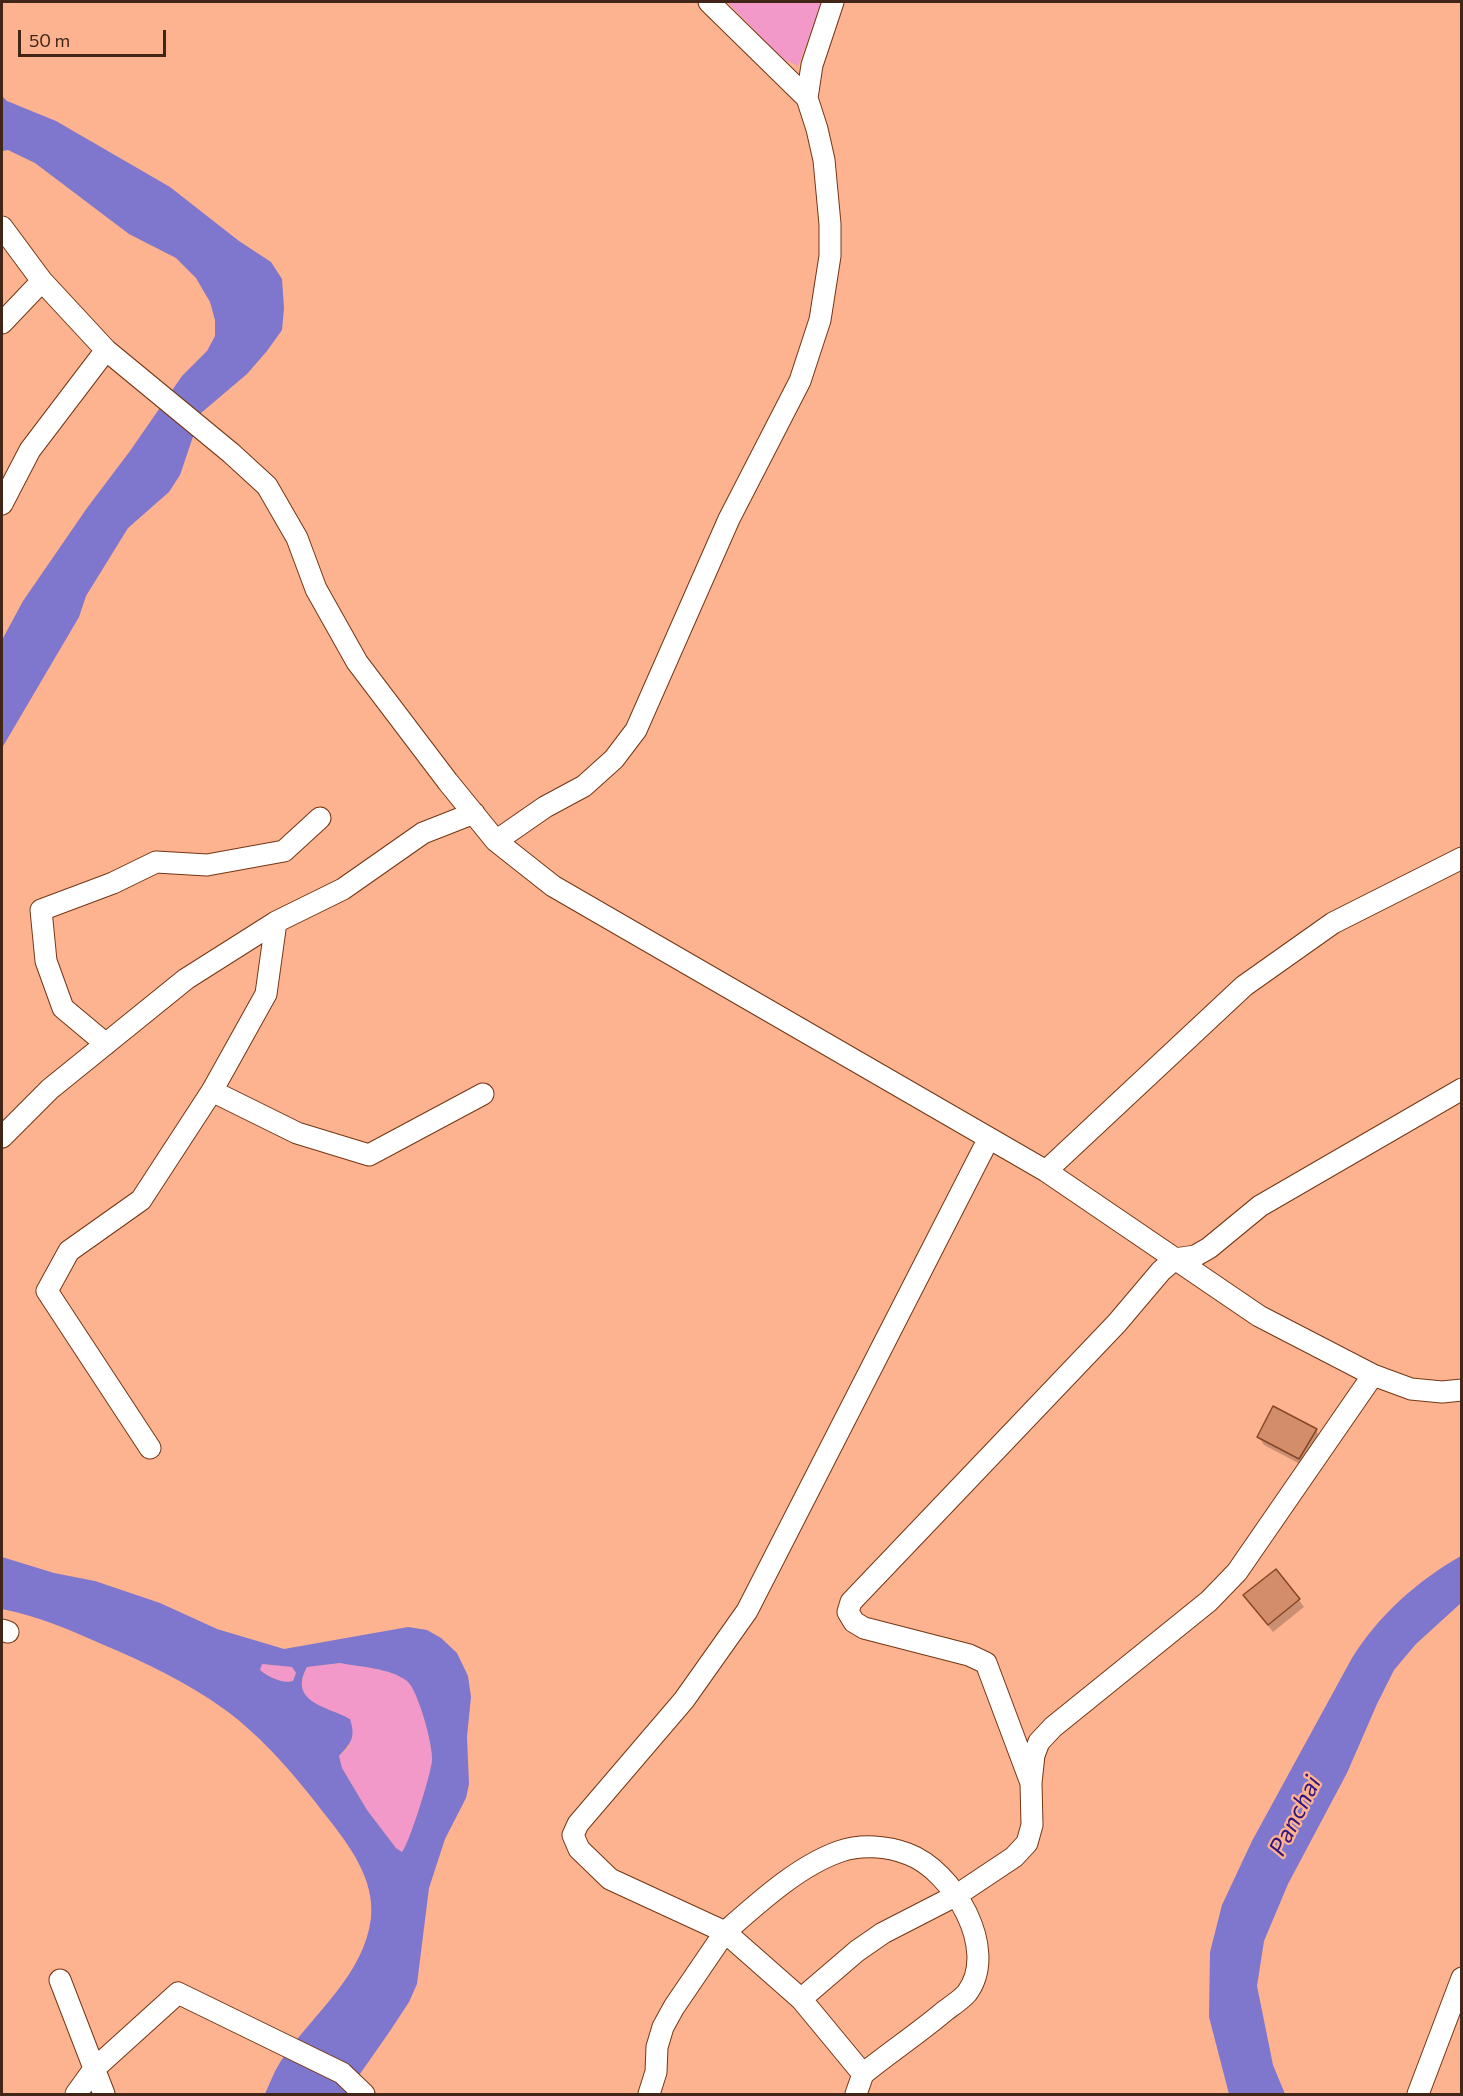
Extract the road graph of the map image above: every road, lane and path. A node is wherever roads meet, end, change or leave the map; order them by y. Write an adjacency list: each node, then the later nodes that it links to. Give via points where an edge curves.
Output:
1 (709, 2): 3 (street)
2 (833, 2): 3 (street, via 812,65)
3 (807, 98): 12 (street, via 824,160 831,224 820,320 800,381 729,519 636,730 614,759 584,786)
4 (2, 227): 5 (street)
5 (42, 281): 6 (street); 7 (street)
6 (2, 324)
7 (106, 350): 8 (street); 10 (street, via 267,486 297,538 316,589 357,662)
8 (8, 483): 9 (street)
9 (2, 504)
10 (474, 813): 12 (street); 14 (street, via 423,833 342,889)
11 (320, 818): 15 (street, via 284,851 207,865 156,862 41,910 46,961 63,1008)
12 (496, 841): 20 (street, via 553,886)
13 (1461, 858): 21 (street, via 1333,923 1244,986)
14 (276, 922): 15 (street, via 186,980); 17 (street, via 266,994)
15 (106, 1044): 19 (street, via 50,1089)
16 (1461, 1089): 22 (street, via 1260,1206 1209,1248 1195,1256)
17 (212, 1091): 18 (street, via 297,1133 369,1155); 25 (street, via 141,1200 69,1251 47,1291)
18 (483, 1094)
19 (2, 1137)
20 (989, 1138): 21 (street); 28 (street, via 747,1611 684,1700 578,1824 573,1835 579,1850 610,1879)
21 (1046, 1171): 22 (street)
22 (1175, 1259): 23 (street, via 1259,1316); 26 (street, via 851,1602 848,1612 864,1628 969,1654 986,1663)
23 (1373, 1375): 24 (street, via 1411,1389); 26 (street, via 1237,1572 1209,1601 1053,1727 1039,1742)
24 (1461, 1390)
25 (150, 1448)
26 (1031, 1783): 27 (street, via 1032,1826 1027,1843 1014,1857)
27 (957, 1895): 28 (street, via 932,1868 909,1854 875,1846 841,1851 800,1871); 31 (street, via 883,1933); 33 (street, via 976,1939 978,1962 967,1993)
28 (725, 1932): 31 (street); 37 (street, via 663,2027)
29 (1461, 1978): 39 (street)
30 (60, 1980): 32 (street)
31 (801, 1999): 33 (street)
32 (94, 2069): 34 (street); 35 (street); 36 (street, via 178,1993 342,2073)
33 (863, 2074): 38 (street)
34 (76, 2094)
35 (104, 2094)
36 (364, 2094)
37 (649, 2094)
38 (856, 2094)
39 (1418, 2094)

